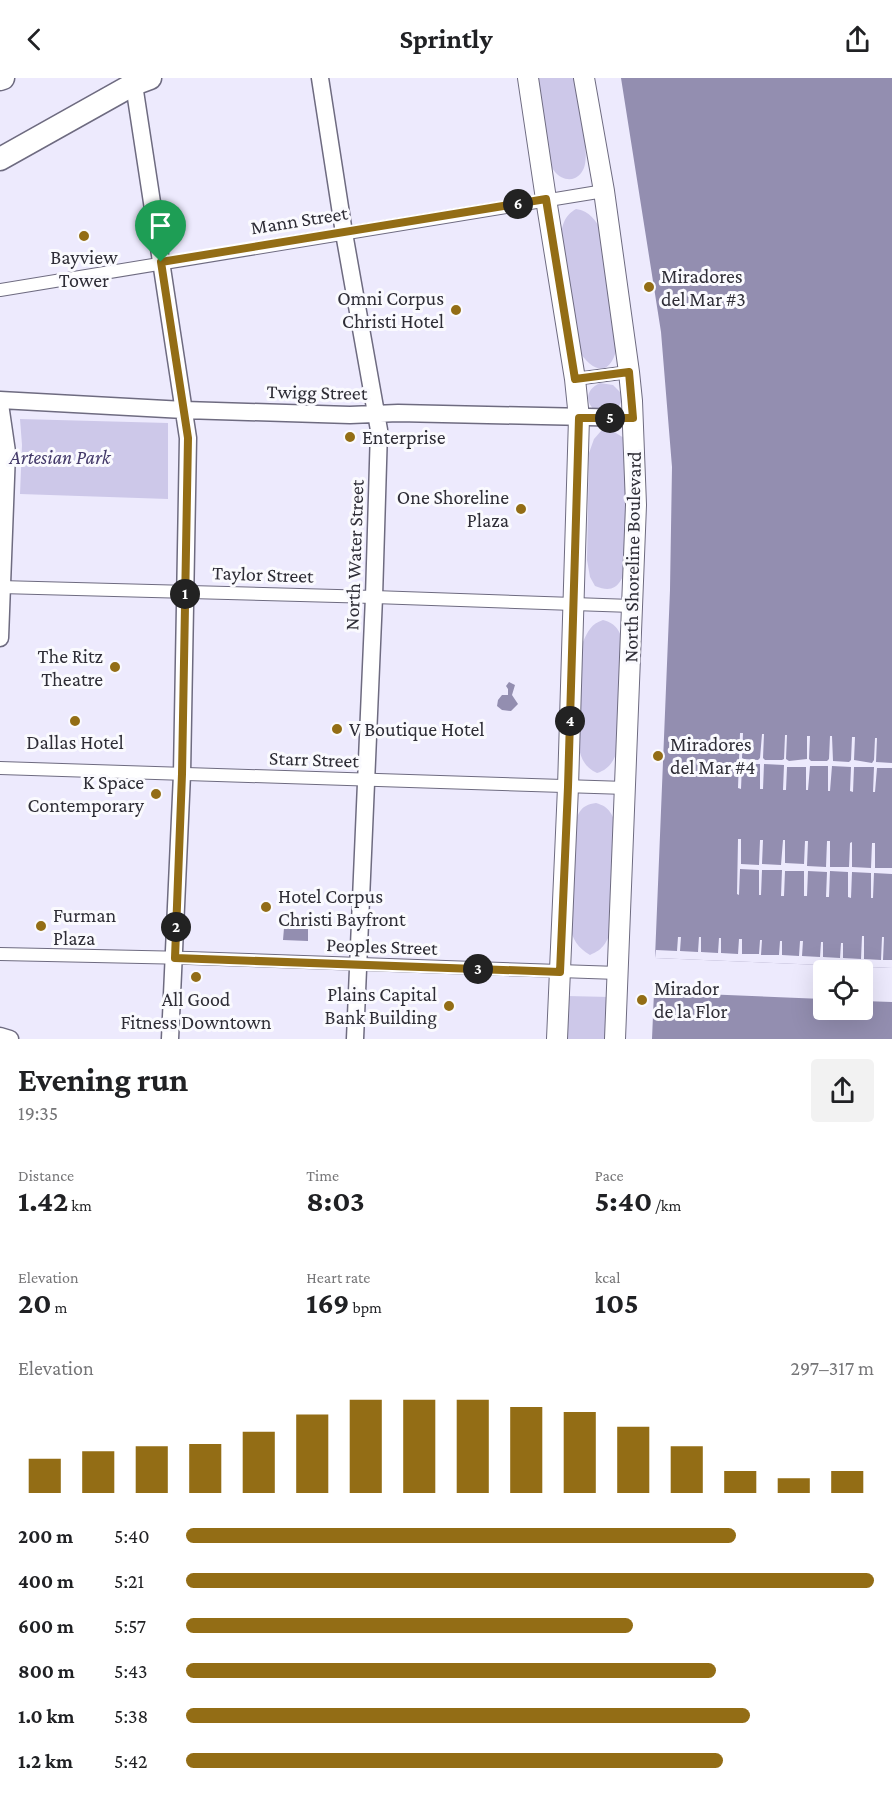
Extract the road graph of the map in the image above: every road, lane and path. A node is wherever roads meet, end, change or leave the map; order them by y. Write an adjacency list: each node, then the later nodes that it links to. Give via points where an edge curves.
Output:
1 (320, 78): 8 (street, North Water Street)
2 (528, 78): 7 (main road)
3 (584, 78): 6 (main road, North Shoreline Boulevard)
4 (139, 80): 5 (highway); 9 (street)
5 (0, 159)
6 (604, 190): 7 (street, Mann Street); 11 (main road, North Shoreline Boulevard)
7 (546, 199): 8 (street, Mann Street); 12 (main road)
8 (344, 233): 9 (street, Mann Street); 15 (street, North Water Street)
9 (161, 262): 10 (street, Mann Street); 14 (street)
10 (0, 290)
11 (629, 372): 12 (street); 17 (main road, North Shoreline Boulevard)
12 (575, 379): 16 (main road)
13 (0, 407): 14 (street, Twigg Street); 18 (street, via 7,452)
14 (184, 410): 15 (street, Twigg Street); 19 (street, via 188,438)
15 (376, 414): 16 (street, Twigg Street); 20 (street, North Water Street, via 379,430)
16 (579, 418): 17 (street, Twigg Street); 21 (main road)
17 (633, 418): 22 (main road, North Shoreline Boulevard, via 636,505)
18 (1, 587): 19 (street, Taylor Street); 23 (street)
19 (185, 592): 20 (street, Taylor Street); 25 (street)
20 (374, 597): 21 (street, Taylor Street); 26 (street, North Water Street)
21 (574, 603): 22 (street, Taylor Street); 27 (main road)
22 (632, 606): 28 (main road, North Shoreline Boulevard)
23 (0, 638)
24 (0, 768): 25 (street, Starr Street)
25 (182, 774): 26 (street, Starr Street); 30 (street)
26 (366, 780): 27 (street, Starr Street); 31 (street, North Water Street)
27 (568, 787): 28 (street, Starr Street); 32 (main road)
28 (626, 788): 33 (main road, North Shoreline Boulevard)
29 (0, 954): 30 (street, Peoples Street)
30 (175, 958): 31 (street, Peoples Street); 36 (street)
31 (358, 964): 32 (street, Peoples Street); 37 (street, North Water Street)
32 (560, 972): 33 (street, Peoples Street); 38 (main road)
33 (618, 973): 39 (main road, North Shoreline Boulevard)
34 (0, 1036): 35 (street)
35 (10, 1039)
36 (170, 1039)
37 (355, 1039)
38 (557, 1039)
39 (615, 1039)

